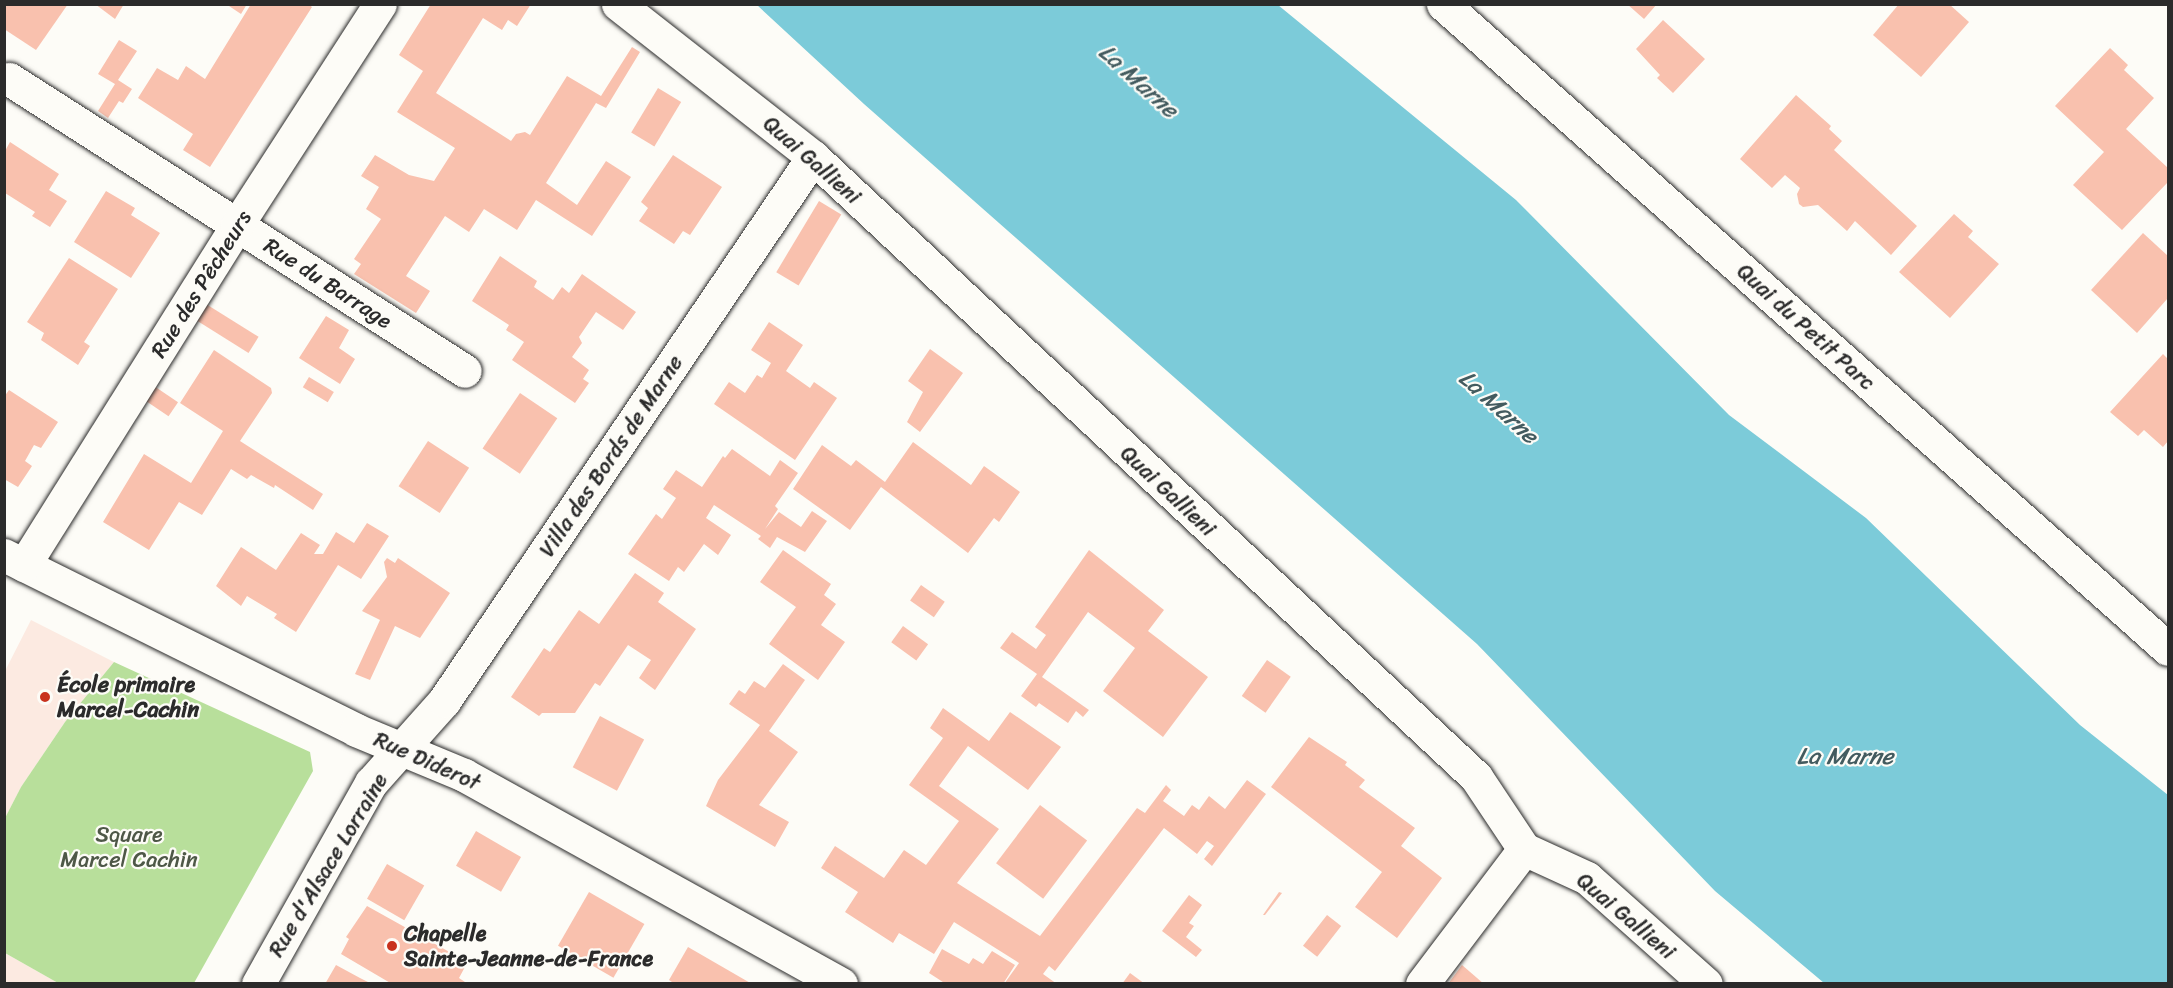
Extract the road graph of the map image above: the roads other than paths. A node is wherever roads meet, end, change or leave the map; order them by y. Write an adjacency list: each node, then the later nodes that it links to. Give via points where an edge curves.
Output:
1 (380, 4): 6 (street, Rue des Pêcheurs)
2 (618, 4): 5 (street, Quai Gallieni)
3 (1443, 4): 9 (street, Quai du Petit Parc)
4 (9, 79): 6 (street, Rue du Barrage)
5 (813, 157): 10 (street, Villa des Bords de Marne, via 450,692); 11 (street, Quai Gallieni, via 1476,777)
6 (237, 225): 7 (street, Rue du Barrage); 8 (street, Rue des Pêcheurs)
7 (465, 371)
8 (14, 560): 10 (street, Rue Diderot)
9 (2169, 649)
10 (401, 749): 12 (street, Rue Diderot, via 464,775); 13 (street, Rue d'Alsace Lorraine, via 371,783)
11 (1524, 849): 14 (street); 15 (street, Quai Gallieni, via 1587,878)
12 (832, 981)
13 (258, 984)
14 (1422, 984)
15 (1706, 984)

